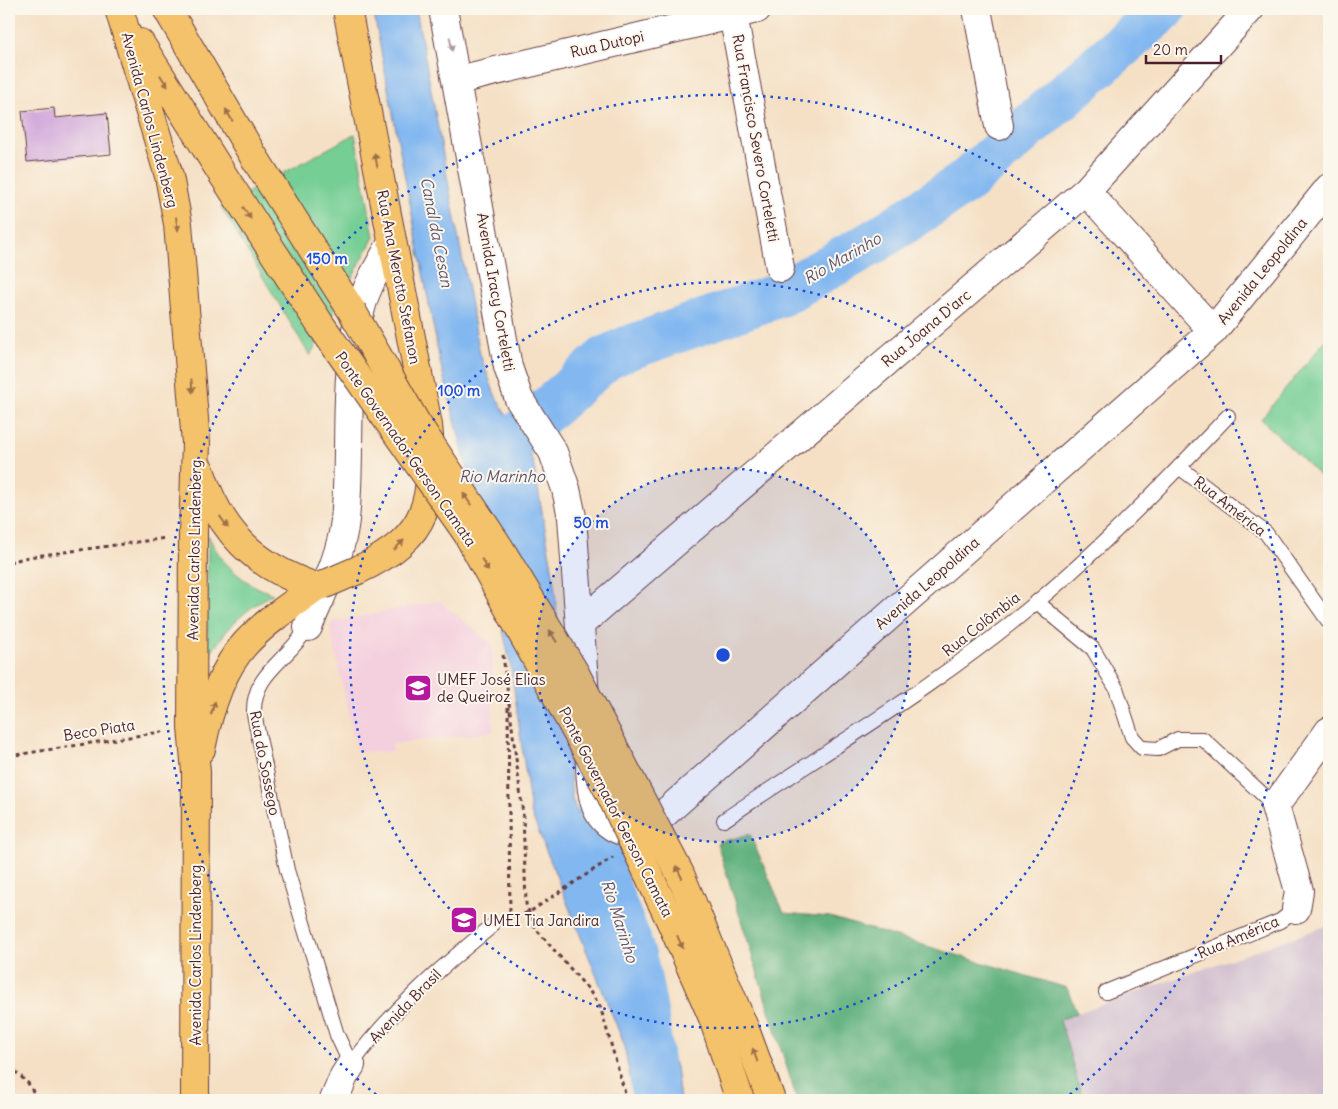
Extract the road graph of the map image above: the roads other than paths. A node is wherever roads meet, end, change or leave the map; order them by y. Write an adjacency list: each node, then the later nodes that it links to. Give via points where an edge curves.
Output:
1 (121, 9): 16 (main road, Avenida Carlos Lindenberg, one-way to 16, via 169,176 178,224); 34 (main road, Ponte Governador Gerson Camata, one-way to 34, bridge, via 130,29 320,324 472,541 610,793 713,1018)
2 (167, 9): 35 (main road, Ponte Governador Gerson Camata, one-way to 2, bridge, via 680,874 575,673 499,547 415,421 352,311 254,157)
3 (347, 9): 12 (main road, Rua Ana Merotto Stefanon, one-way to 3)
4 (444, 9): 8 (street, Avenida Iracy Corteletti, one-way to 8)
5 (977, 9): 9 (street)
6 (1250, 9): 11 (street, Rua Joana D'arc)
7 (741, 10): 8 (street, Rua Dutopi); 13 (street, Rua Francisco Severo Corteletti)
8 (458, 80): 21 (street, Avenida Iracy Corteletti, via 508,366 519,399 560,470 572,517)
9 (999, 126)
10 (1329, 188): 14 (street, Avenida Leopoldina)
11 (1086, 191): 14 (street, Avenida Leopoldina); 21 (street, Rua Joana D'arc)
12 (392, 243): 18 (main road, Rua Ana Merotto Stefanon, one-way to 12, bridge, via 394,551 420,520 428,501 432,481 428,425); 22 (street, Rua do Sossego, via 369,284 360,308 353,349 345,521 339,550)
13 (780, 268)
14 (1213, 331): 27 (street, Avenida Leopoldina)
15 (1228, 416): 17 (lane, Rua Colômbia)
16 (196, 444): 18 (main road, one-way to 18, via 207,492 233,534 270,567 292,579); 24 (main road, Avenida Carlos Lindenberg, via 192,534 192,727)
17 (1179, 467): 19 (lane, Rua Colômbia); 20 (lane, Rua América, via 1266,533)
18 (319, 586): 24 (main road, Rua Ana Merotto Stefanon, one-way to 18, via 221,682 244,645 271,619)
19 (1037, 602): 25 (lane, via 1093,650 1116,688 1132,737 1142,748 1158,749 1178,739 1203,739); 26 (lane, Rua Colômbia, via 878,720)
20 (1329, 622)
21 (580, 624): 27 (street, Avenida Iracy Corteletti, via 592,799 605,820 627,834)
22 (308, 628): 31 (lane, Rua do Sossego, via 299,643 262,680 253,700 254,714 290,879 337,1035)
23 (1329, 731): 25 (street)
24 (196, 772): 32 (main road, Avenida Carlos Lindenberg)
25 (1275, 806): 28 (street, Rua América, via 1299,891)
26 (724, 820)
27 (630, 844)
28 (1296, 909): 30 (lane, Rua América, via 1280,921)
29 (492, 926): 31 (lane, Avenida Brasil, via 436,973 384,1025)
30 (1106, 992)
31 (351, 1066): 33 (street, Avenida Brasil)
32 (195, 1100)
33 (334, 1100)
34 (740, 1100)
35 (772, 1100)

